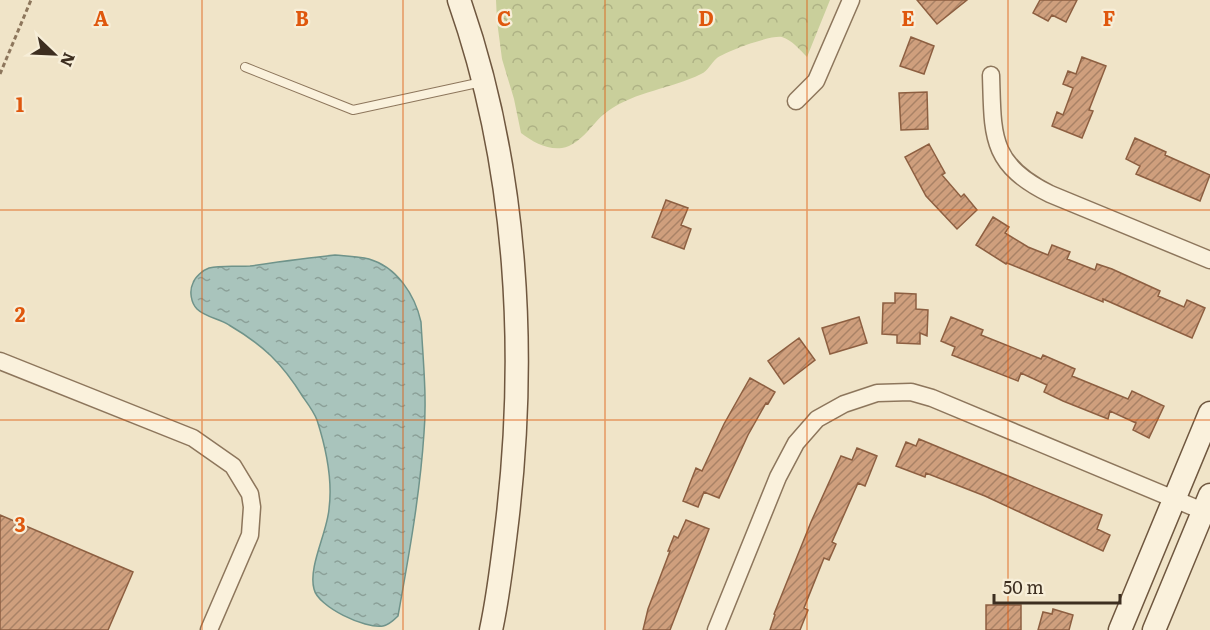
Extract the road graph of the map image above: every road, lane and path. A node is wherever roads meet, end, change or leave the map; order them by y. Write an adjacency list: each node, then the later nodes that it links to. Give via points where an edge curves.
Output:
1 (31, 0): 5 (path)
2 (459, 0): 7 (street)
3 (851, 0): 8 (street, via 816,81)
4 (245, 67): 7 (lane, via 353,110)
5 (0, 74)
6 (991, 75): 9 (street, via 993,128 999,152 1018,174 1050,194)
7 (483, 82): 14 (street, via 495,136 515,285 511,493)
8 (796, 101)
9 (1210, 260)
10 (0, 361): 15 (street, via 193,438 233,466 249,494 250,535)
11 (1210, 413): 12 (street)
12 (1174, 498): 13 (street); 16 (street, via 932,398 911,392 877,393 844,404 817,419 796,443 778,477); 17 (street)
13 (1208, 507): 18 (street)
14 (492, 628)
15 (208, 630)
16 (716, 630)
17 (1120, 630)
18 (1154, 630)

